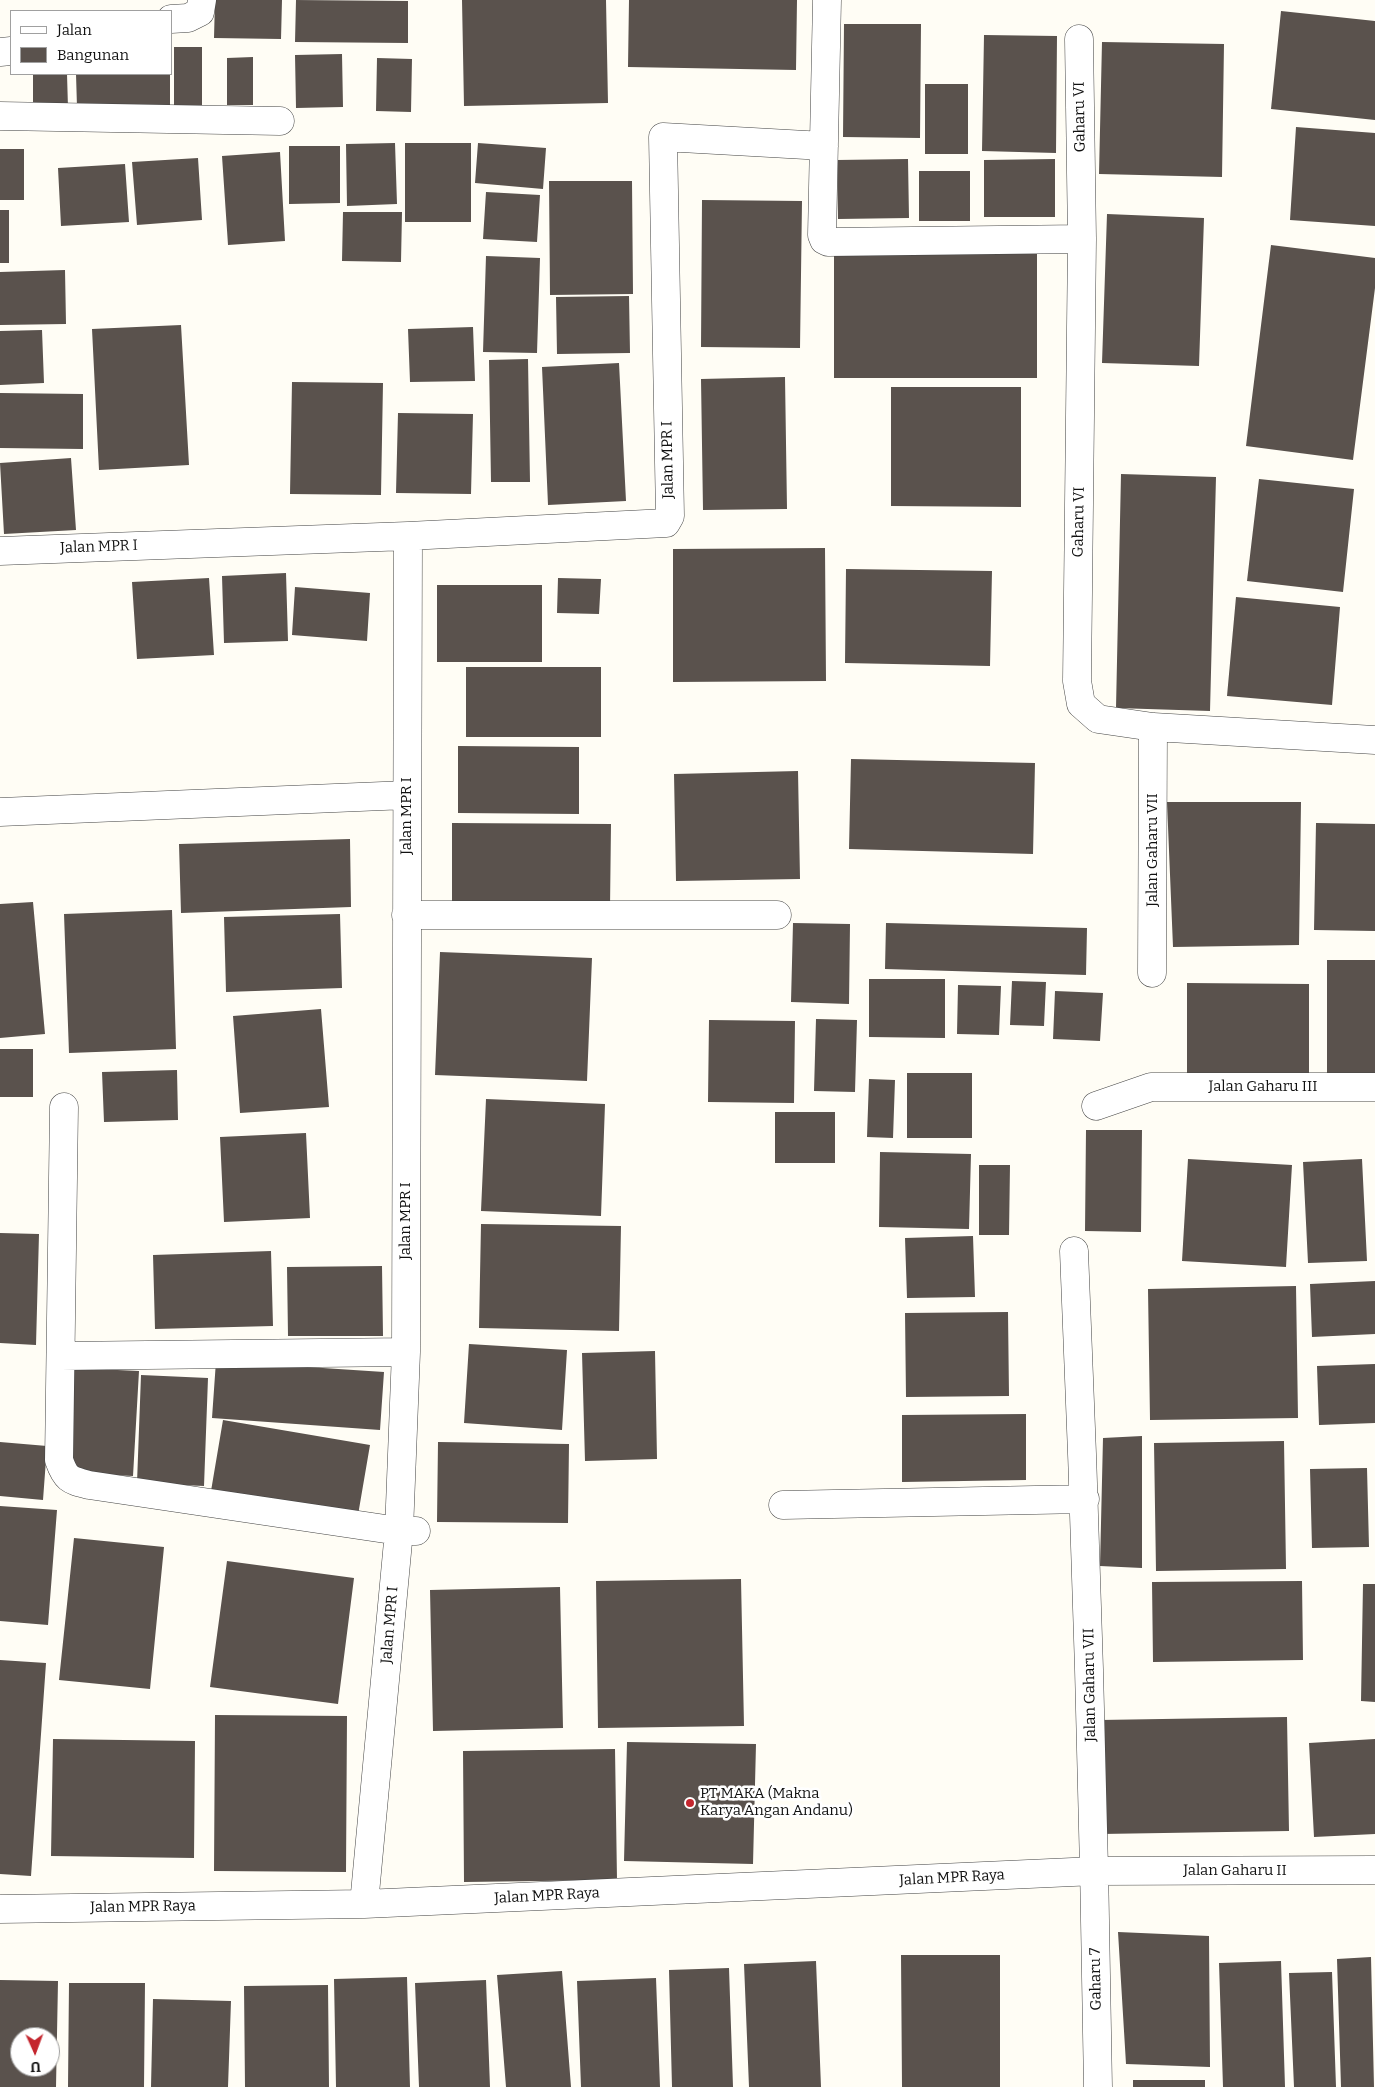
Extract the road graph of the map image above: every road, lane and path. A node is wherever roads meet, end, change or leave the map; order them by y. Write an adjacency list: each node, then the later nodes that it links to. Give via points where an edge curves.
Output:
1 (202, 0): 3 (street, via 200,12 194,16)
2 (827, 0): 7 (street)
3 (172, 19)
4 (1078, 39): 8 (street, Gaharu VI)
5 (0, 116): 6 (street)
6 (280, 121)
7 (824, 146): 8 (street, via 822,235 828,242); 9 (street, Jalan MPR I, via 663,138 669,520 664,524)
8 (1082, 239): 11 (street, Gaharu VI, via 1077,671 1081,704 1098,719)
9 (408, 536): 10 (street, Jalan MPR I); 13 (street, Jalan MPR I)
10 (0, 551)
11 (1153, 727): 12 (street, Gaharu VI); 17 (street, Jalan Gaharu VII)
12 (1375, 740)
13 (407, 795): 14 (street); 15 (street, Jalan MPR I)
14 (0, 812)
15 (406, 915): 16 (street); 22 (street, Jalan MPR I)
16 (777, 915)
17 (1152, 973)
18 (1375, 1086): 19 (street, Jalan Gaharu III, via 1150,1087)
19 (1096, 1106)
20 (64, 1107): 23 (street)
21 (1074, 1251): 24 (street, Jalan Gaharu VII)
22 (406, 1352): 23 (street); 26 (street, Jalan MPR I)
23 (61, 1356): 26 (street, via 59,1460 70,1480)
24 (1085, 1499): 25 (street); 28 (street, Jalan Gaharu VII)
25 (783, 1505)
26 (408, 1531): 29 (street, Jalan MPR I)
27 (1375, 1870): 28 (street, Jalan Gaharu II)
28 (1095, 1871): 29 (street, Jalan MPR Raya); 31 (street, Gaharu 7)
29 (364, 1904): 30 (street, Jalan MPR Raya)
30 (0, 1909)
31 (1098, 2087)

